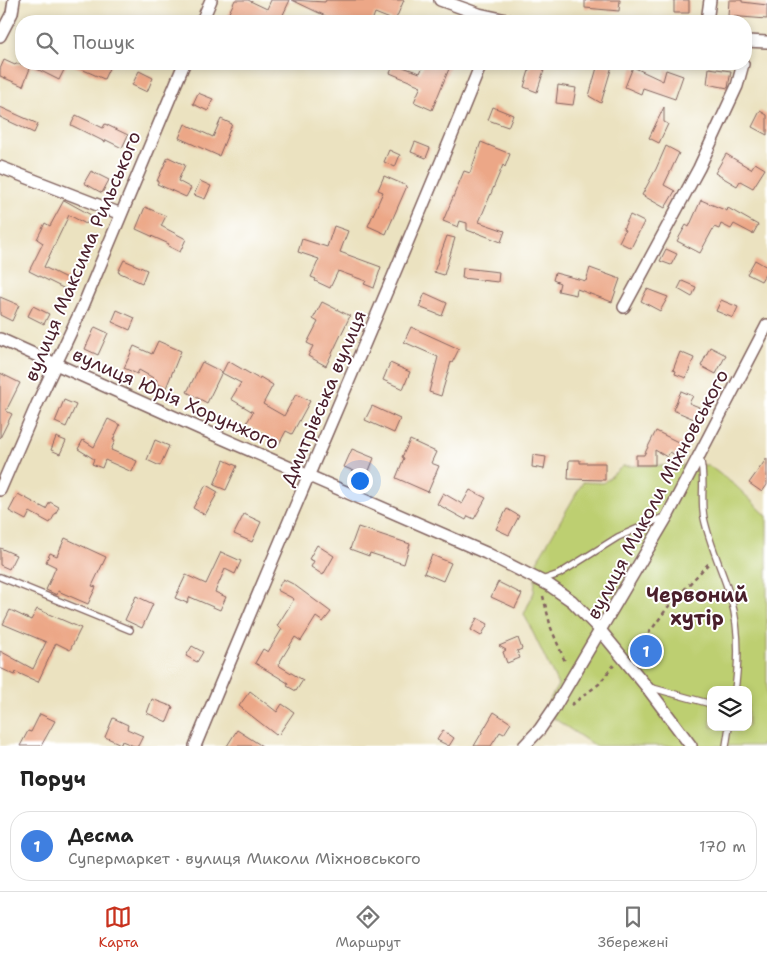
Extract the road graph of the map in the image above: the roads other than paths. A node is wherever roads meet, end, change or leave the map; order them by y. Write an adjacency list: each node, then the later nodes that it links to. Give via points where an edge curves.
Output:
1 (14, 0): 8 (street, via 12,13)
2 (211, 0): 5 (street)
3 (440, 0): 6 (street)
4 (710, 0): 7 (street)
5 (205, 15)
6 (478, 15)
7 (707, 15)
8 (0, 36)
9 (752, 41): 10 (street)
10 (767, 42)
11 (181, 70): 15 (street, вулиця Максима Рильського)
12 (479, 70): 21 (street, Дмитрівська вулиця)
13 (741, 70): 16 (street, via 703,160)
14 (0, 167): 15 (street)
15 (121, 214): 19 (street, вулиця Максима Рильського)
16 (624, 307)
17 (767, 325): 20 (street, вулиця Миколи Міхновського)
18 (0, 339): 19 (street, вулиця Юрія Хорунжого)
19 (56, 364): 21 (street, вулиця Юрія Хорунжого); 22 (street, вулиця Максима Рильського)
20 (699, 456): 23 (street, вулиця Миколи Міхновського); 29 (lane, via 704,477 704,515 736,623)
21 (308, 476): 25 (street, вулиця Юрія Хорунжого); 32 (street, Дмитрівська вулиця)
22 (0, 490)
23 (668, 515): 25 (lane, via 618,537 559,574); 27 (street, вулиця Миколи Міхновського)
24 (0, 577): 26 (lane)
25 (541, 580): 27 (street, вулиця Юрія Хорунжого, via 572,601)
26 (130, 630)
27 (600, 630): 28 (street, вулиця Миколи Міхновського); 33 (street, via 553,710)
28 (646, 686): 30 (lane); 34 (street, вулиця Миколи Міхновського)
29 (735, 686)
30 (707, 703)
31 (728, 731): 35 (lane)
32 (195, 746)
33 (524, 746)
34 (690, 746)
35 (726, 746)

